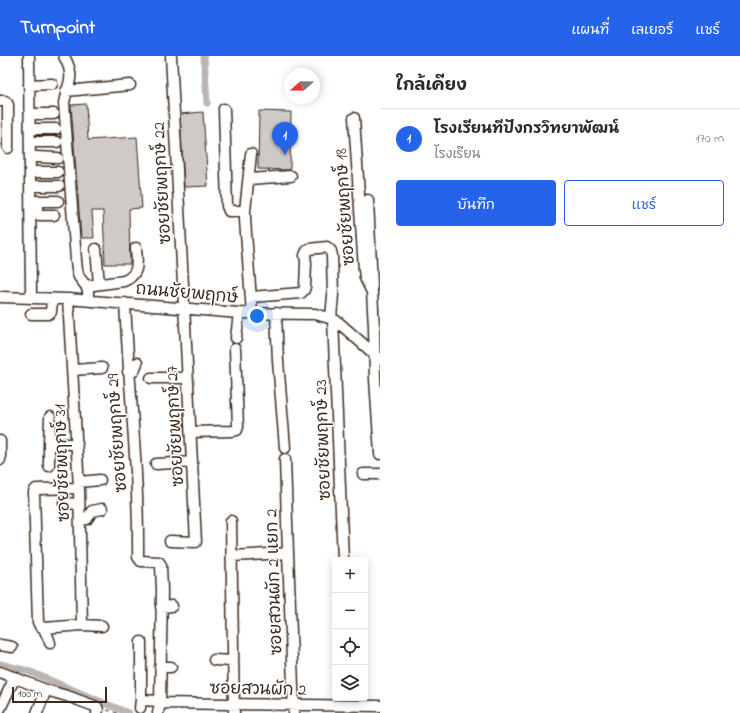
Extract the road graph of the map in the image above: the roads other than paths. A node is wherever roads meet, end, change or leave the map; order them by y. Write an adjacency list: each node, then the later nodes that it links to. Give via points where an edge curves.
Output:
1 (29, 56): 5 (street)
2 (64, 56): 7 (street, via 71,77)
3 (171, 56): 43 (street, ซอยชัยพฤกษ์ 22)
4 (52, 84): 5 (street)
5 (30, 85): 12 (street)
6 (130, 85): 7 (street)
7 (66, 91): 34 (street, via 64,103 77,270)
8 (0, 101): 16 (street, via 5,101 8,105)
9 (224, 109): 29 (street, via 227,206 229,211)
10 (54, 114): 12 (street, via 36,110)
11 (354, 118): 35 (street, ซอยชัยพฤกษ์ 18, via 364,270)
12 (34, 127): 13 (street); 14 (street); 38 (street)
13 (56, 129)
14 (36, 142): 15 (street); 18 (street)
15 (57, 142)
16 (8, 148)
17 (251, 154): 23 (street)
18 (36, 157): 19 (street); 20 (street)
19 (58, 158)
20 (36, 172): 21 (street); 24 (street)
21 (58, 172)
22 (291, 176): 23 (street)
23 (249, 179): 29 (street)
24 (36, 186): 25 (street); 28 (street)
25 (59, 186)
26 (58, 200): 28 (street)
27 (368, 200): 35 (street, ซอยชัยพฤกษ์ 18)
28 (37, 201): 30 (street, via 38,214)
29 (245, 211): 37 (street)
30 (54, 215)
31 (136, 248): 33 (street, via 135,273 124,281)
32 (96, 249): 33 (street)
33 (99, 284): 34 (street)
34 (86, 286): 41 (street)
35 (372, 292): 51 (street, ซอยชัยพฤกษ์ 18)
36 (0, 297): 38 (street, ถนนชัยพฤกษ์)
37 (251, 297): 45 (street); 48 (street, ซอยชัยพฤกษ์ 23, via 301,293 305,287 307,251 327,247 332,256)
38 (31, 298): 39 (street, ถนนชัยพฤกษ์)
39 (52, 299): 40 (street, ถนนชัยพฤกษ์); 47 (street, via 50,313)
40 (68, 299): 41 (street, ถนนชัยพฤกษ์); 54 (street, ซอยชัยพฤกษ์ 31)
41 (88, 300): 42 (street, ถนนชัยพฤกษ์)
42 (125, 303): 43 (street, ถนนชัยพฤกษ์); 55 (street, ซอยชัยพฤกษ์ 29)
43 (184, 308): 44 (street, ถนนชัยพฤกษ์); 57 (street, ซอยชัยพฤกษ์ 27)
44 (239, 313): 45 (street, ถนนชัยพฤกษ์); 49 (street)
45 (252, 313): 46 (street, ถนนชัยพฤกษ์)
46 (276, 313): 48 (street, ถนนชัยพฤกษ์, via 316,314); 63 (street)
47 (31, 314)
48 (332, 319): 51 (street, ถนนชัยพฤกษ์); 82 (street, ซอยชัยพฤกษ์ 23)
49 (236, 338)
50 (235, 349): 59 (street, via 237,430)
51 (377, 357): 64 (street, ซอยชัยพฤกษ์ 18, via 375,379)
52 (137, 363): 55 (street, via 134,371)
53 (102, 368): 54 (street)
54 (73, 370): 62 (street, ซอยชัยพฤกษ์ 31)
55 (128, 372): 92 (street, ซอยชัยพฤกษ์ 29, via 135,448 138,557 141,561 160,563 162,591 167,607 166,637)
56 (151, 378): 57 (street)
57 (187, 378): 59 (street, ซอยชัยพฤกษ์ 27)
58 (50, 417): 61 (street)
59 (191, 432): 67 (street, ซอยชัยพฤกษ์ 27)
60 (0, 441): 66 (street)
61 (49, 444): 62 (street); 69 (street)
62 (77, 444): 73 (street, ซอยชัยพฤกษ์ 31)
63 (285, 448)
64 (380, 454)
65 (285, 459): 80 (street, ซอยสวนผัก 2 แยก 2)
66 (0, 460)
67 (192, 462): 68 (street); 79 (street, ซอยชัยพฤกษ์ 27, via 196,542)
68 (156, 464)
69 (49, 466)
70 (363, 474): 71 (street)
71 (380, 474)
72 (100, 480): 73 (street)
73 (79, 485): 75 (street, ซอยชัยพฤกษ์ 31); 85 (street, via 36,489 34,492 38,622)
74 (64, 503): 75 (street)
75 (79, 504): 77 (street, ซอยชัยพฤกษ์ 31)
76 (102, 509): 77 (street, via 92,511 87,519)
77 (80, 520): 83 (street, ซอยชัยพฤกษ์ 31)
78 (231, 522): 81 (street)
79 (170, 541)
80 (288, 553): 81 (street); 105 (street, ซอยสวนผัก 2 แยก 2)
81 (232, 556): 91 (street)
82 (343, 557)
83 (82, 625): 84 (street); 85 (street)
84 (102, 626)
85 (44, 628): 87 (street)
86 (141, 642): 97 (street, ซอยสวนผัก 2, via 140,704)
87 (50, 643)
88 (0, 645): 89 (street)
89 (12, 647)
90 (214, 660): 91 (street)
91 (233, 661): 102 (street)
92 (160, 667): 93 (street); 97 (street)
93 (171, 667)
94 (0, 672): 95 (street)
95 (15, 677): 96 (street); 103 (street)
96 (46, 690): 106 (street, via 67,696); 107 (street)
97 (160, 702): 101 (street, ซอยสวนผัก 2); 108 (street)
98 (352, 702): 99 (street, ซอยสวนผัก 2); 100 (street, ซอยสวนผัก 2)
99 (335, 705): 105 (street, ซอยสวนผัก 2)
100 (380, 706)
101 (211, 708): 102 (street, ซอยสวนผัก 2)
102 (234, 708): 104 (street, ซอยสวนผัก 2)
103 (0, 709)
104 (266, 709): 105 (street, ซอยสวนผัก 2)
105 (294, 709)
106 (97, 710)
107 (37, 713)
108 (158, 713)

